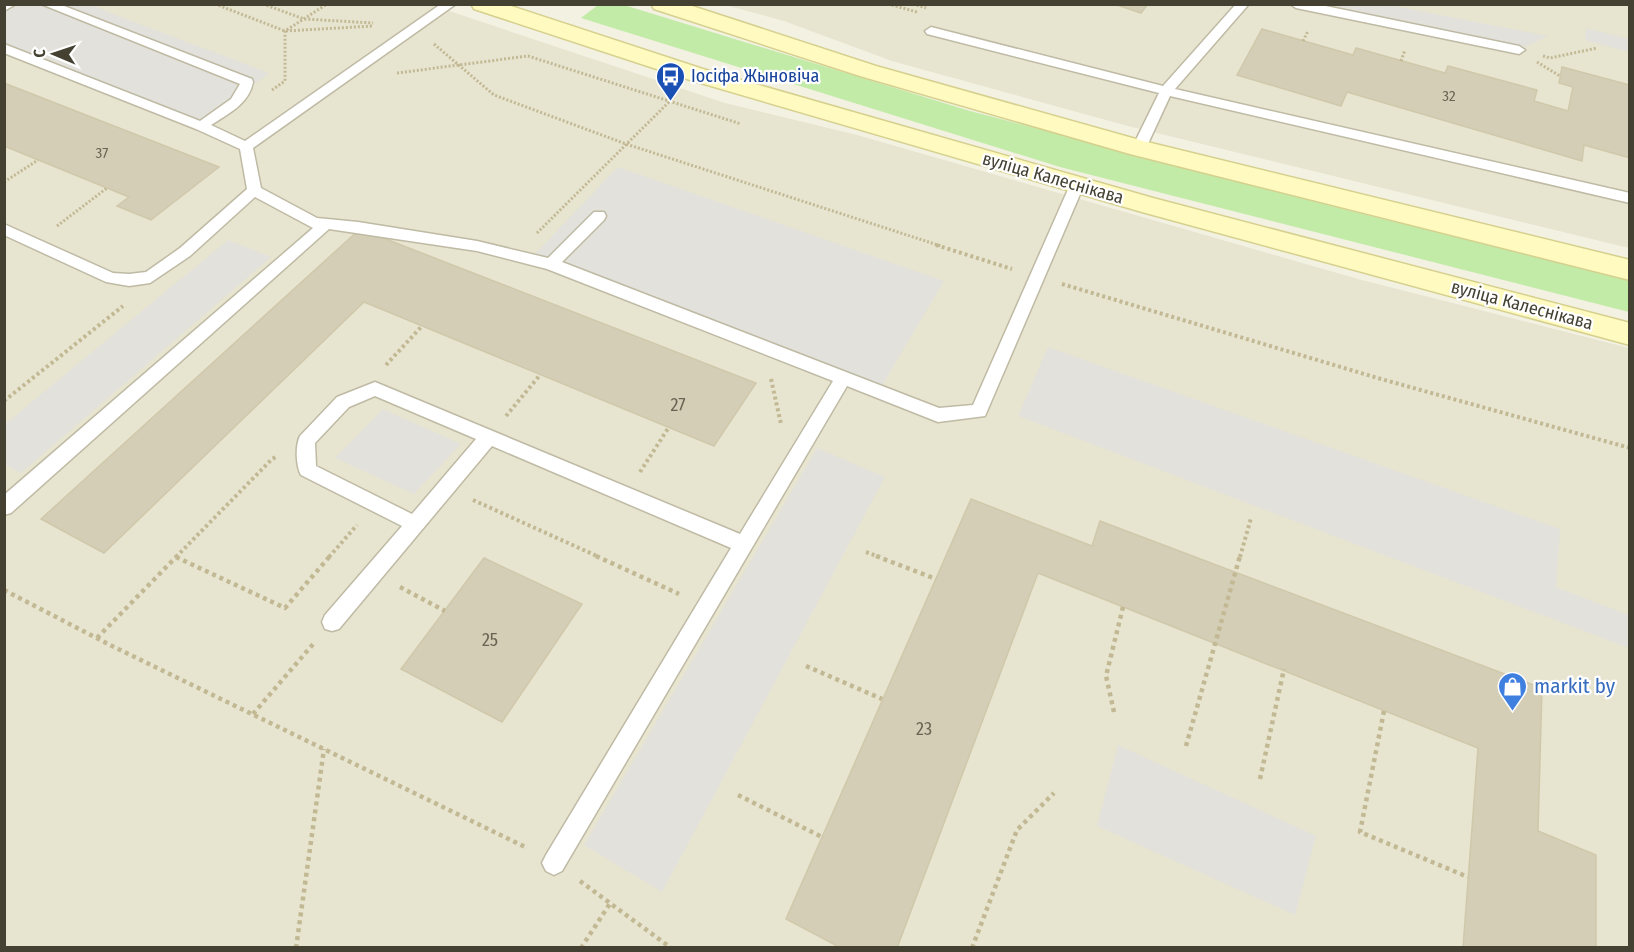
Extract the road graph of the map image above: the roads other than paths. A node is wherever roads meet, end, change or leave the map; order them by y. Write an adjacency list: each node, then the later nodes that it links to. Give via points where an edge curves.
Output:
1 (10, 4): 8 (lane)
2 (46, 4): 13 (lane, via 247,82 241,98)
3 (450, 4): 14 (lane)
4 (482, 4): 16 (main road, вуліца Калеснікава, via 695,74)
5 (662, 4): 15 (main road, via 868,71)
6 (1243, 4): 12 (lane)
7 (1296, 4): 11 (lane)
8 (4, 8)
9 (932, 31): 12 (lane)
10 (4, 48): 13 (lane)
11 (1519, 50)
12 (1166, 91): 15 (lane); 18 (lane)
13 (201, 126): 14 (lane)
14 (246, 147): 17 (lane)
15 (1138, 148): 23 (main road)
16 (1077, 185): 24 (main road, вуліца Калеснікава); 25 (lane, via 979,411 938,415)
17 (254, 190): 20 (lane, via 314,223); 21 (lane, via 185,252 150,277 111,278)
18 (1629, 198)
19 (599, 216): 22 (lane)
20 (325, 225): 22 (lane, via 477,246); 27 (lane)
21 (4, 229)
22 (551, 264): 25 (lane)
23 (1629, 270)
24 (1629, 334)
25 (843, 378): 29 (lane)
26 (489, 437): 28 (lane); 28 (lane, via 375,389 343,402 306,441 307,470); 29 (lane)
27 (4, 507)
28 (415, 524): 30 (lane)
29 (744, 545): 31 (lane)
30 (332, 622)
31 (554, 863)

